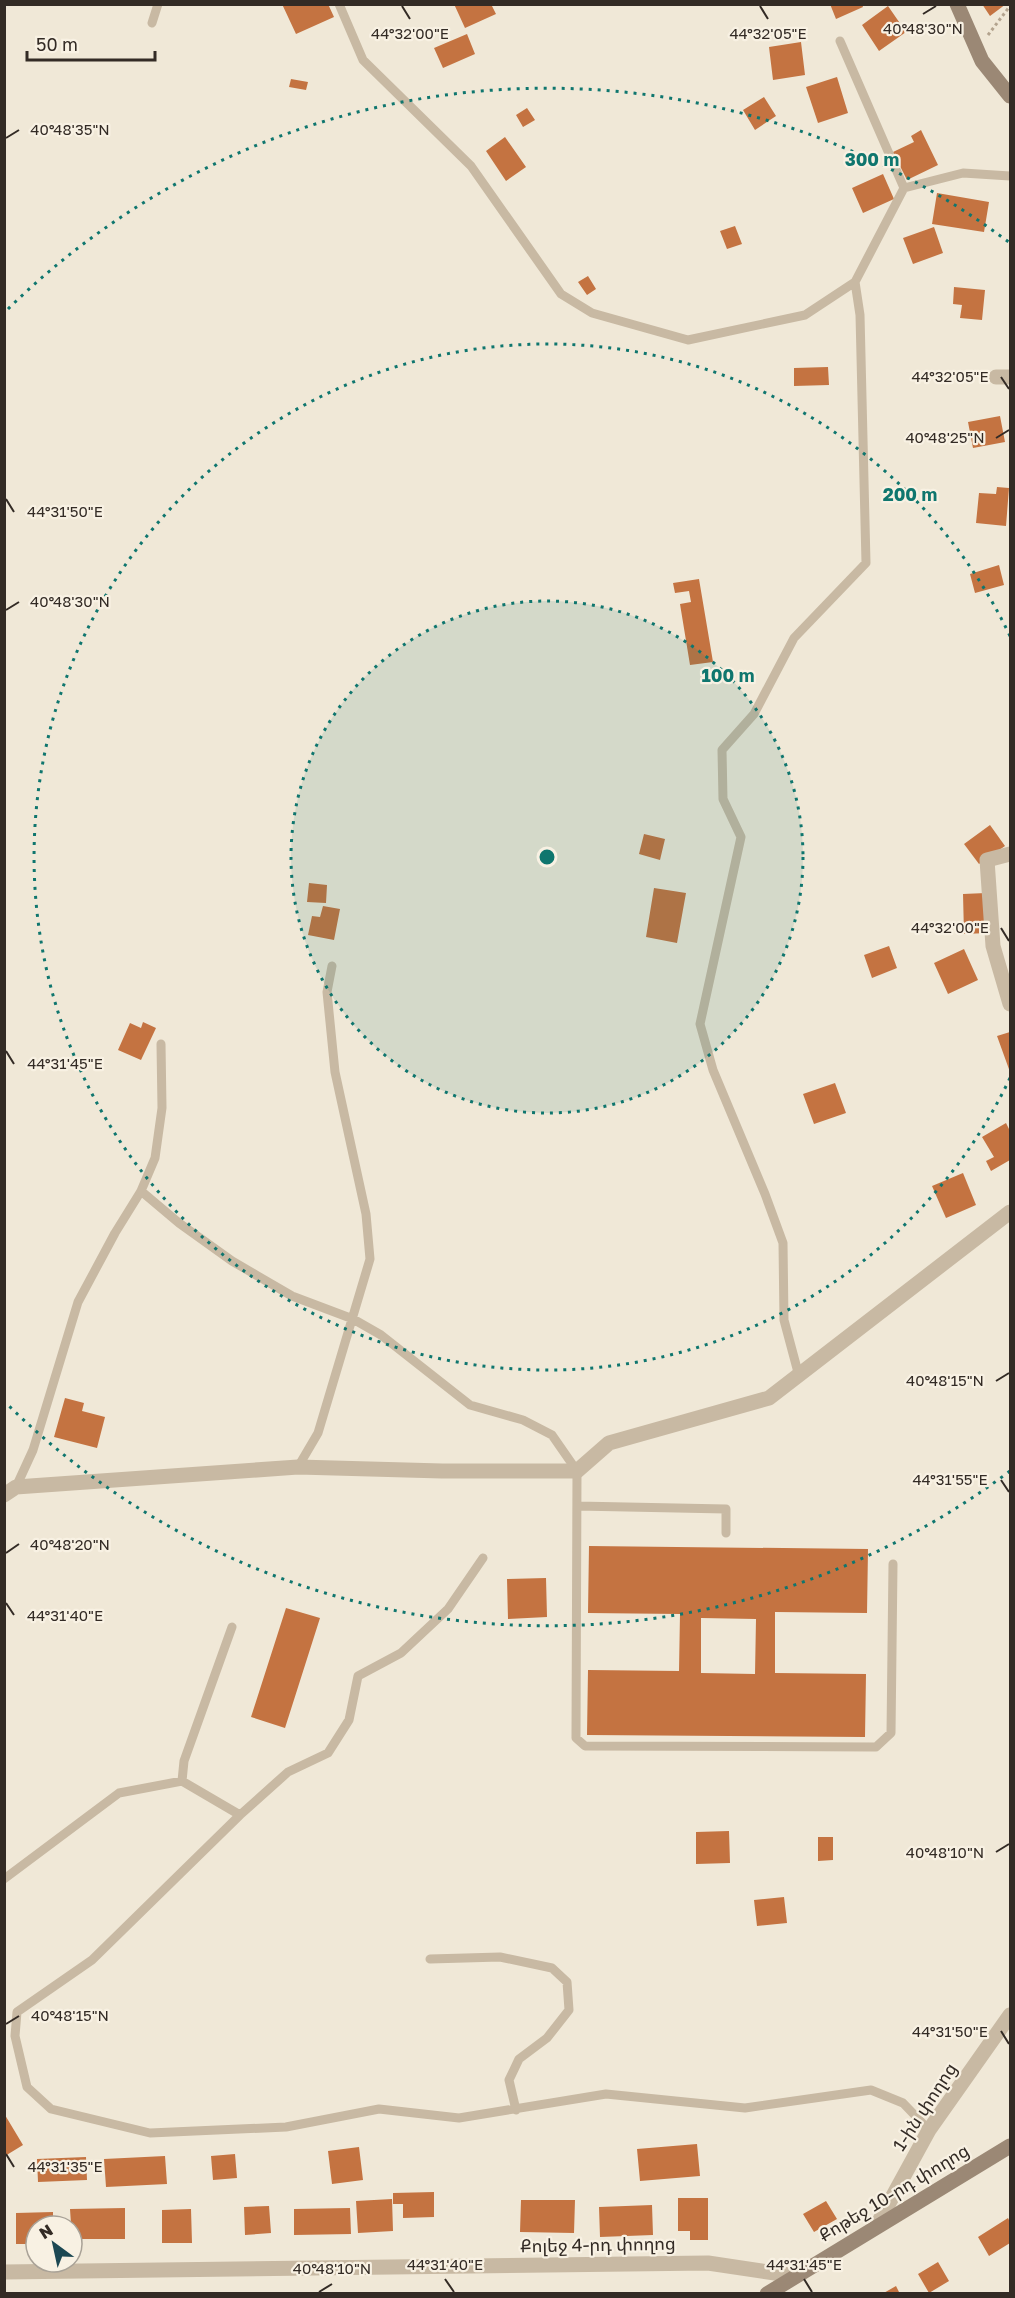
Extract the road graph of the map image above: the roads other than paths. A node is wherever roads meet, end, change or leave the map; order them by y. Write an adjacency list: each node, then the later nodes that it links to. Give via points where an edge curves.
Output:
1 (158, 4): 4 (lane)
2 (339, 4): 9 (lane, via 363,60 471,166 561,294 592,313 688,340 805,315)
3 (957, 4): 6 (street, via 982,62)
4 (152, 23)
5 (840, 41): 8 (lane)
6 (1011, 96)
7 (1011, 176): 8 (lane, via 963,173)
8 (904, 188): 9 (lane)
9 (855, 282): 17 (lane, via 860,315 866,563 794,638 754,714 722,750 723,799 741,837 700,1024 713,1070 783,1243 784,1320)
10 (1011, 855): 12 (street, via 987,860 993,946)
11 (332, 966): 16 (lane, via 327,992 335,1072 366,1214 370,1259)
12 (1011, 1004)
13 (161, 1044): 14 (lane, via 162,1108 158,1138 155,1158)
14 (141, 1191): 16 (lane, via 232,1261 292,1296); 20 (lane, via 78,1302 33,1450)
15 (1011, 1212): 17 (street)
16 (353, 1319): 18 (lane, via 318,1433); 19 (lane, via 381,1335 470,1405 523,1420 552,1436)
17 (799, 1376): 19 (street, via 769,1398 609,1443)
18 (298, 1467): 19 (street); 20 (street)
19 (578, 1471): 21 (lane)
20 (10, 1491)
21 (577, 1506): 22 (lane, via 726,1509); 24 (lane, via 576,1738 585,1746 876,1747 891,1733)
22 (726, 1533)
23 (483, 1558): 27 (lane, via 448,1609 400,1653 358,1676 349,1720 328,1753 288,1772)
24 (893, 1564)
25 (232, 1628): 26 (lane, via 184,1761)
26 (182, 1781): 27 (lane); 28 (lane, via 119,1793)
27 (240, 1815): 31 (lane, via 92,1960 17,2012 15,2036 27,2087 51,2109 150,2133 286,2127 379,2109 459,2118)
28 (4, 1879)
29 (430, 1959): 31 (lane, via 500,1957 552,1968 567,1982 569,2010 547,2038 519,2059 509,2080)
30 (1011, 2015): 32 (street, 1-ին փողոց)
31 (516, 2110): 32 (lane, via 606,2094 745,2108 871,2090 903,2103)
32 (929, 2130): 34 (street, 1-ին փողոց)
33 (1011, 2145): 34 (street, Քոթեջ 10-րդ փողոց)
34 (877, 2225): 36 (street, Քոթեջ 10-րդ փողոց)
35 (4, 2272): 36 (street, Քոլեջ 4-րդ փողոց, via 708,2264)
36 (795, 2276): 37 (street, Քոթեջ 10-րդ փողոց)
37 (767, 2294)

